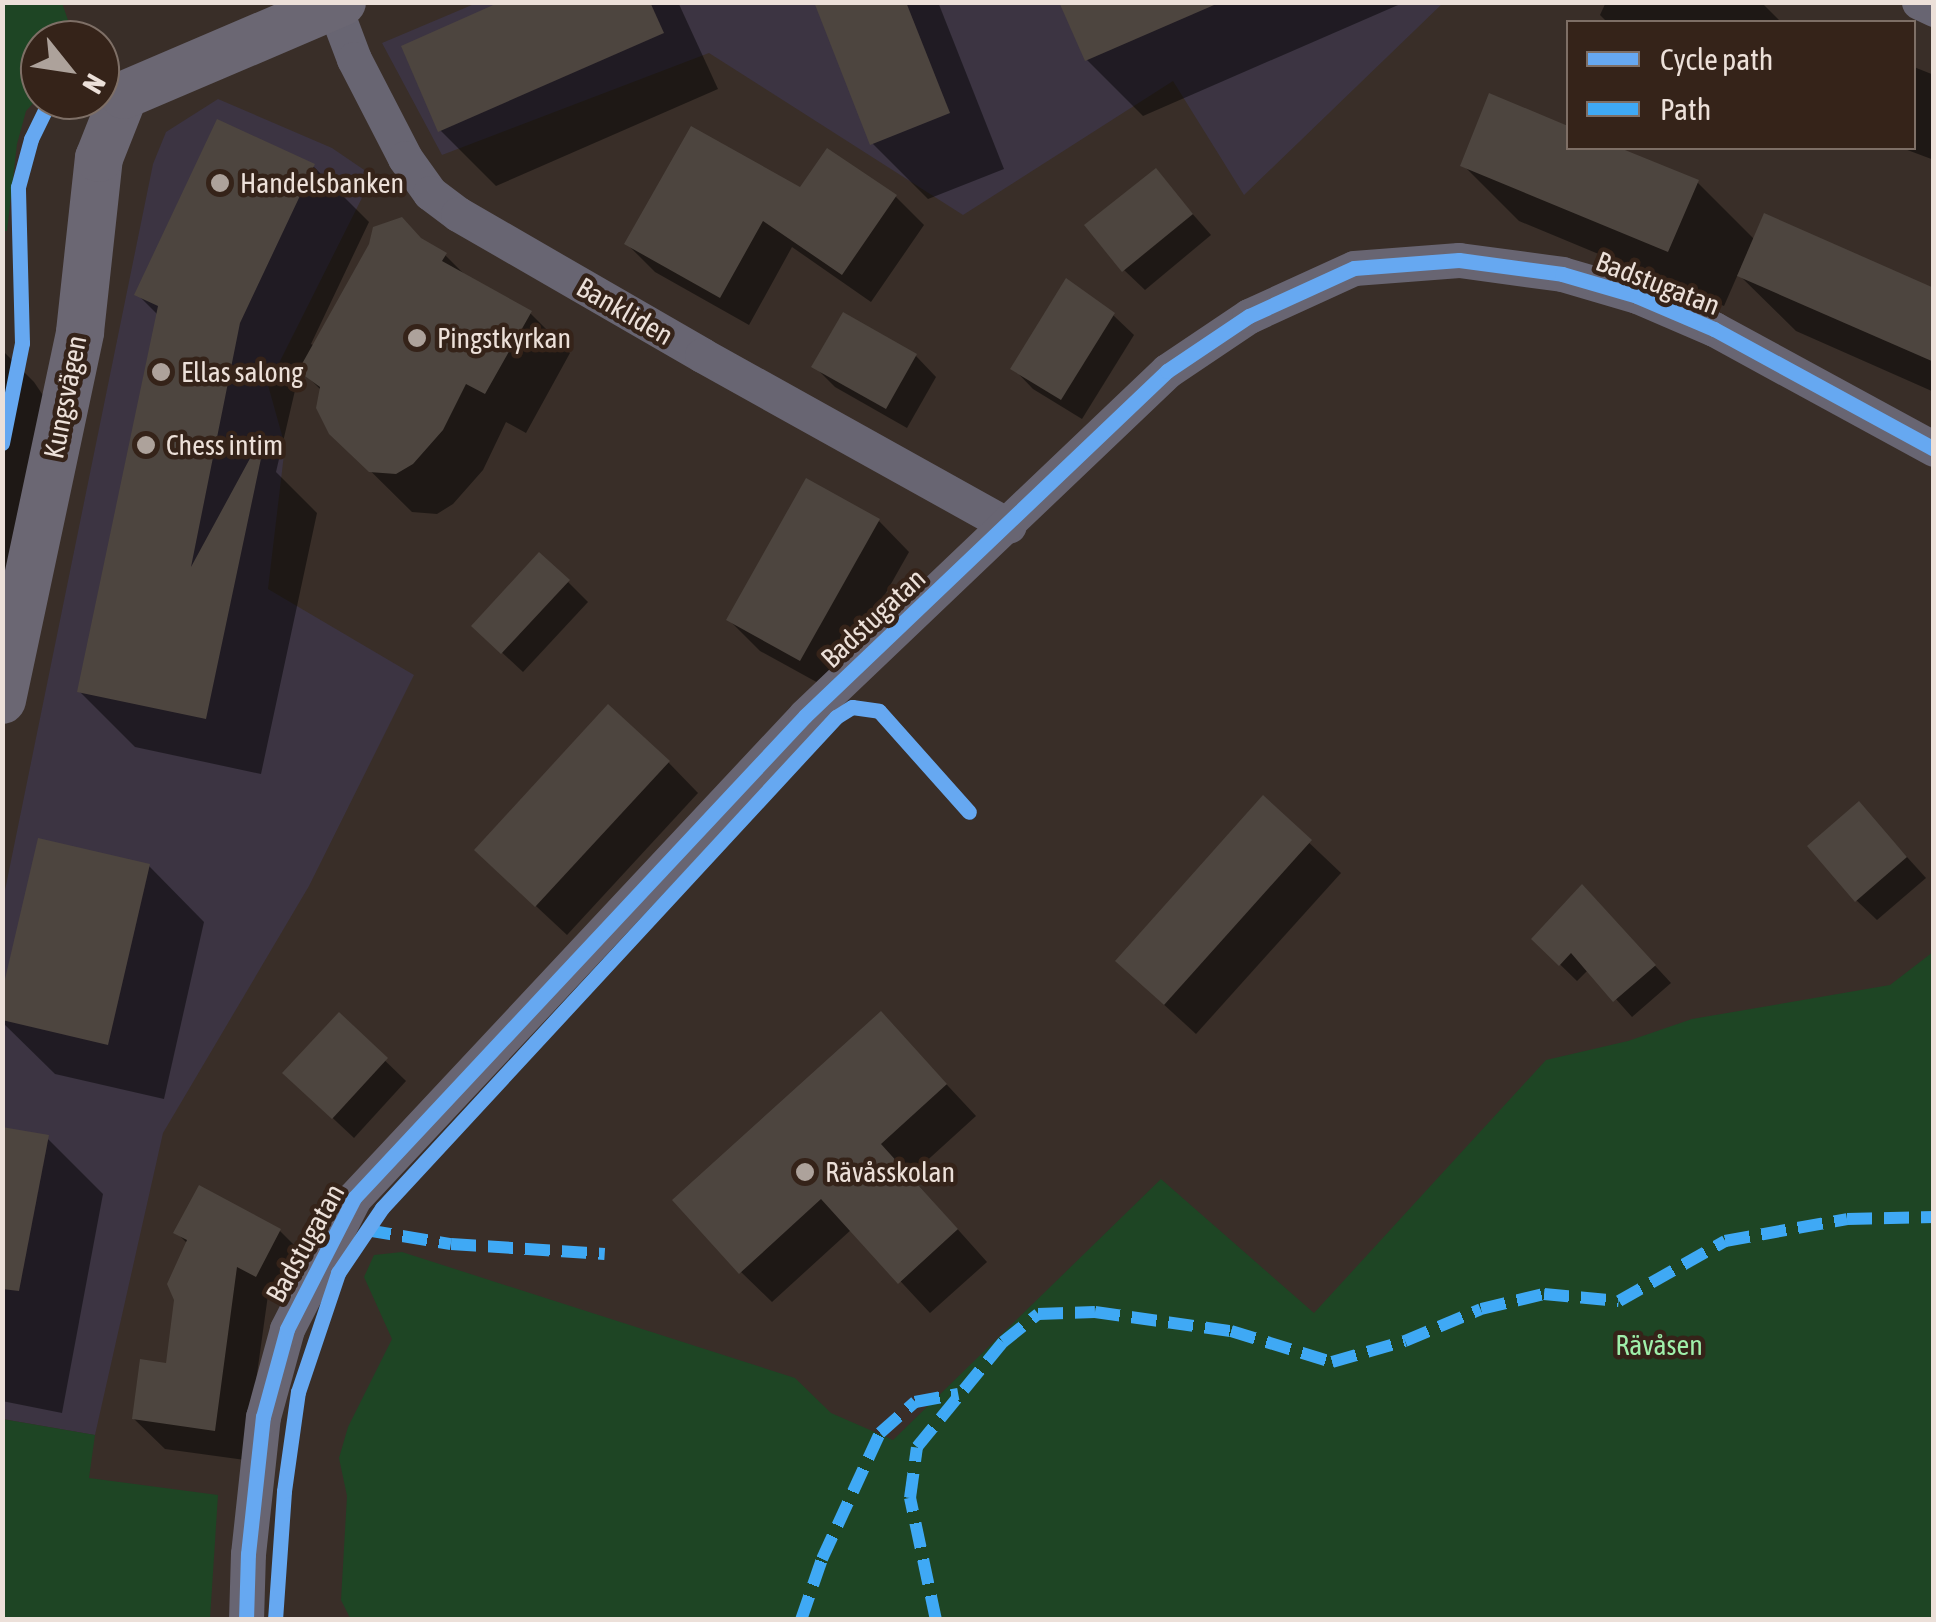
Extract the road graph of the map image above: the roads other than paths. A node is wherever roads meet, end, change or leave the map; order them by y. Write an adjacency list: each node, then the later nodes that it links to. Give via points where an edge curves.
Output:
1 (1919, 2): 3 (street)
2 (338, 4): 5 (street, Bankliden, via 354,59 404,158 430,193); 6 (street, Kungsvägen, via 124,95 99,158 80,332)
3 (1934, 9)
4 (1934, 449): 5 (street, Badstugatan, via 1714,329 1637,296 1562,274 1459,260 1354,268 1249,316 1167,371)
5 (1009, 526): 7 (street, Badstugatan, via 805,716 354,1198 288,1329 264,1416)
6 (2, 700)
7 (246, 1620)

